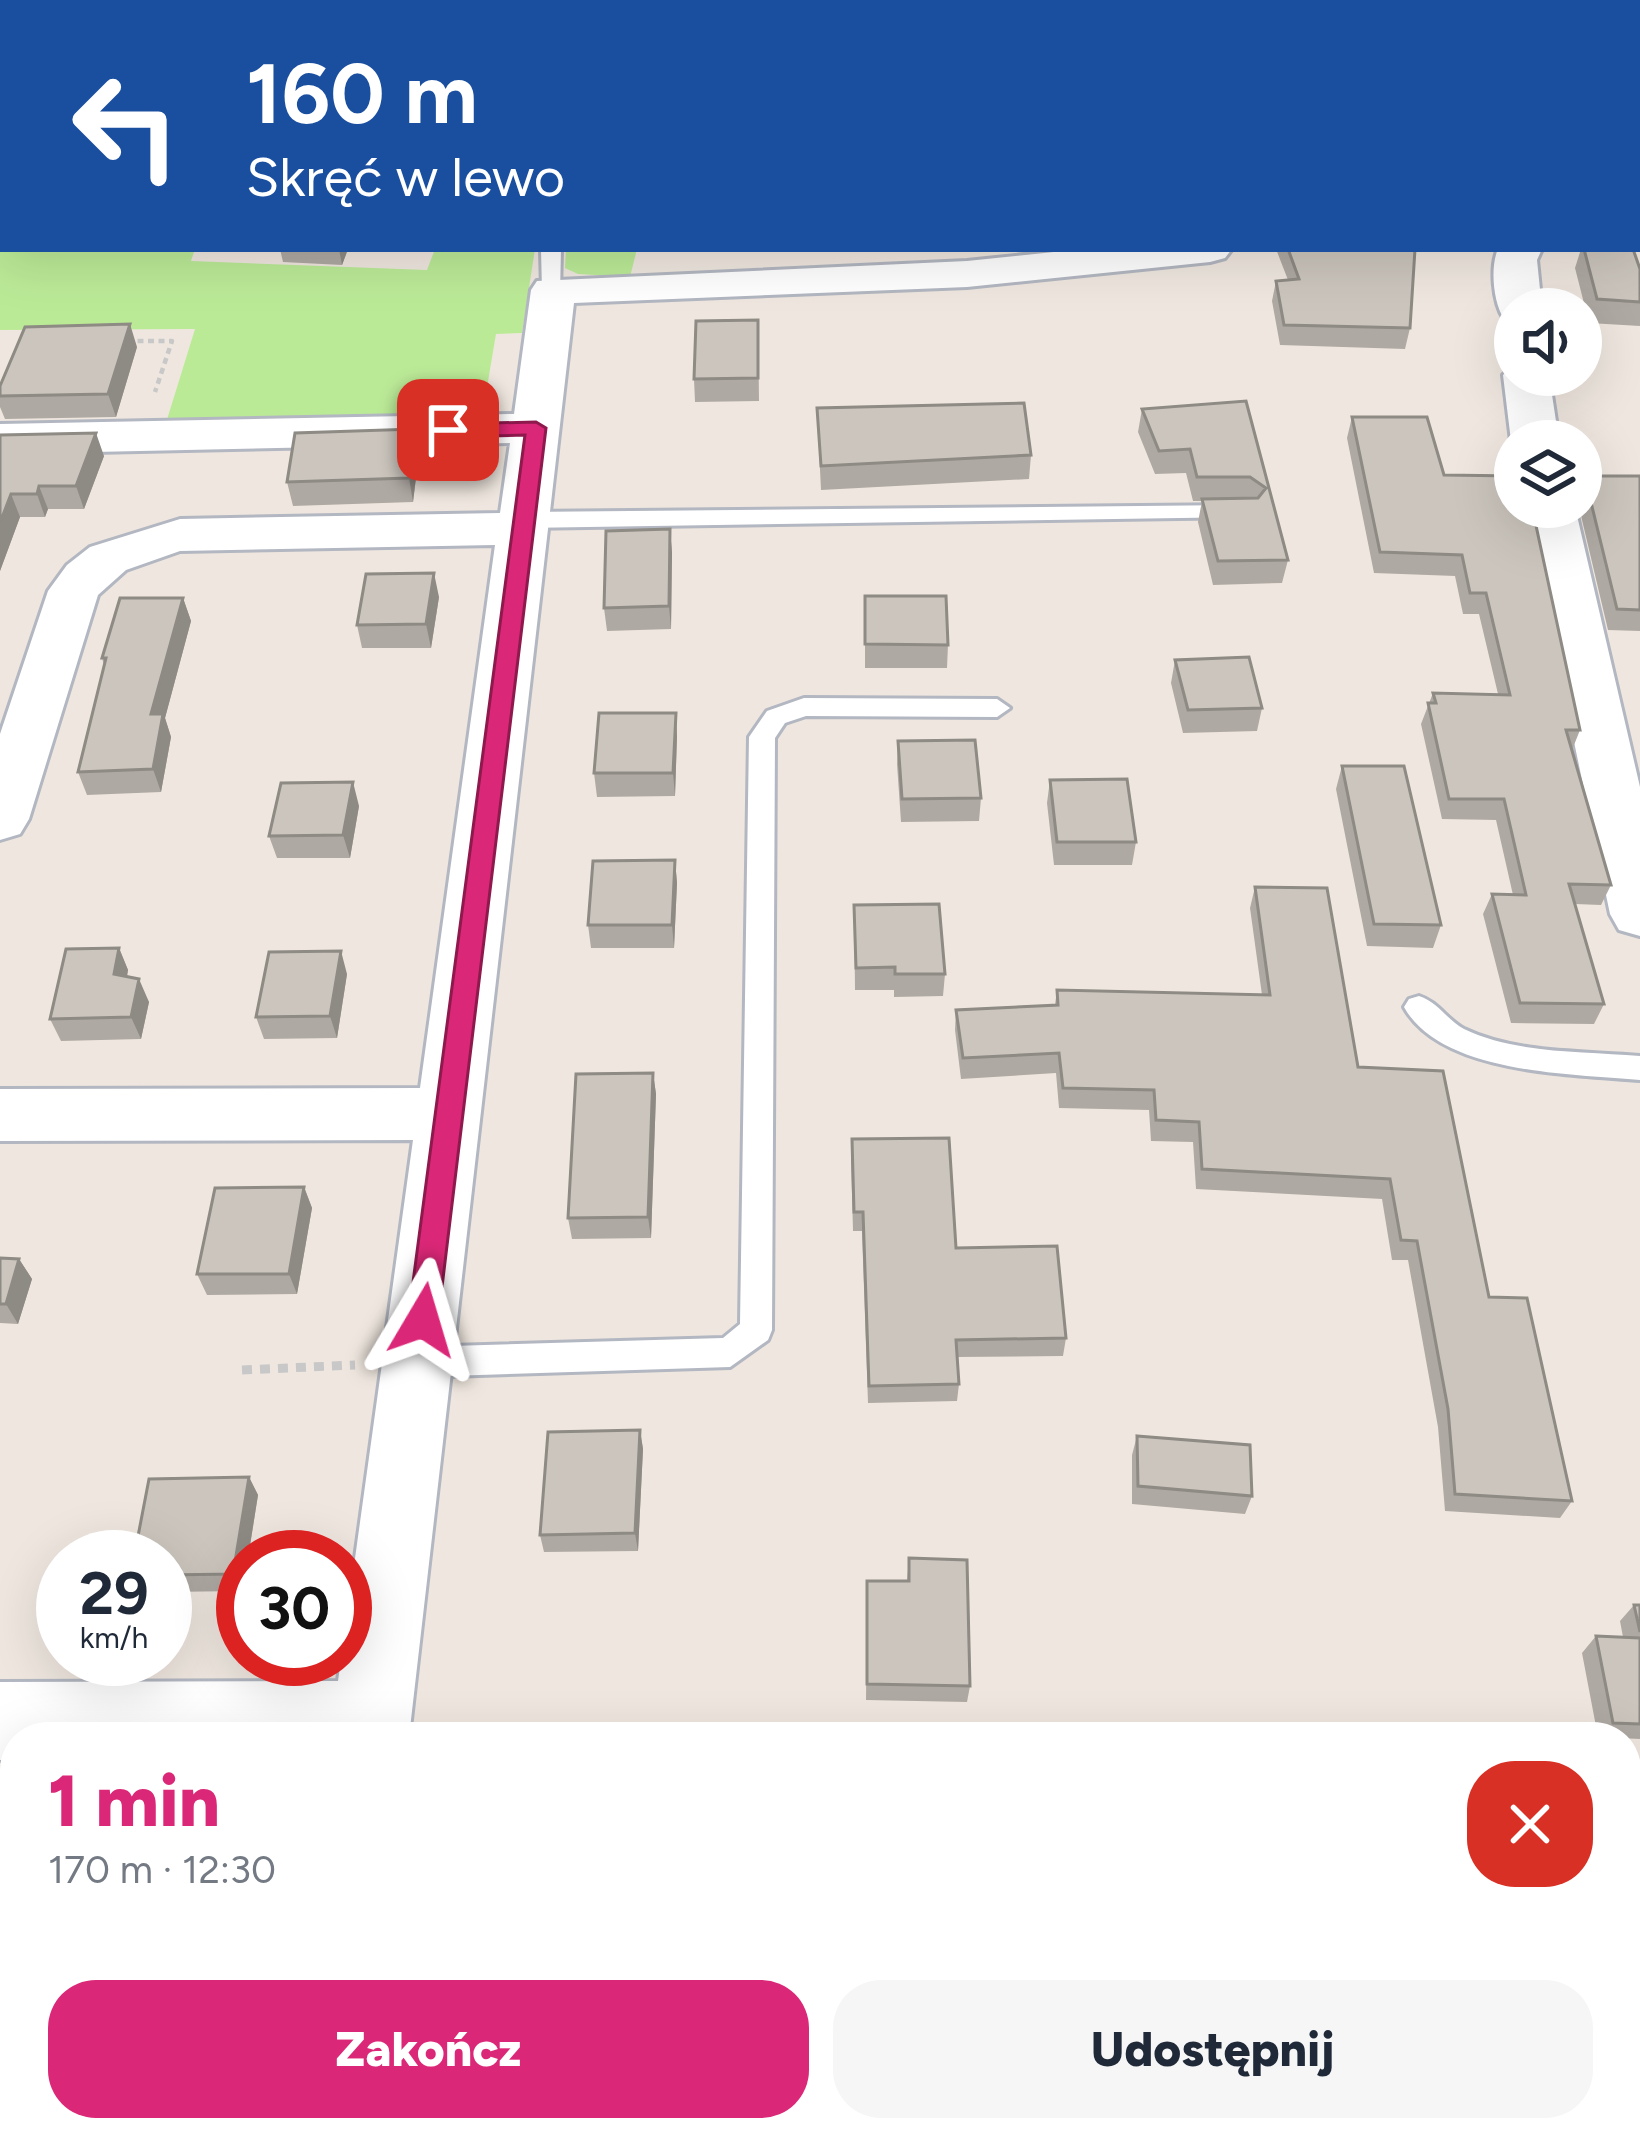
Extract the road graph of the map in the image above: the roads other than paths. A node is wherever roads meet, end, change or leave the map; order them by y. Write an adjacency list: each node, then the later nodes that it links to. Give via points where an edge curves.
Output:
1 (1181, 252): 3 (street, via 967,274)
2 (1519, 252): 4 (street)
3 (552, 269): 5 (street)
4 (1518, 288)
5 (536, 428): 6 (street); 8 (street)
6 (0, 440)
7 (1245, 512): 8 (lane)
8 (524, 524): 11 (street, via 180,535 96,562 74,591); 16 (street)
9 (1555, 528): 12 (street)
10 (997, 708): 17 (lane, via 804,706 776,717 762,736 756,1330 730,1352)
11 (0, 819)
12 (1640, 914)
13 (1419, 1007): 14 (lane, via 1453,1036 1530,1059)
14 (1640, 1068)
15 (0, 1114): 16 (street)
16 (450, 1114): 17 (street)
17 (418, 1361): 20 (street)
18 (0, 1720): 19 (street)
19 (92, 1722)
20 (371, 1722)

